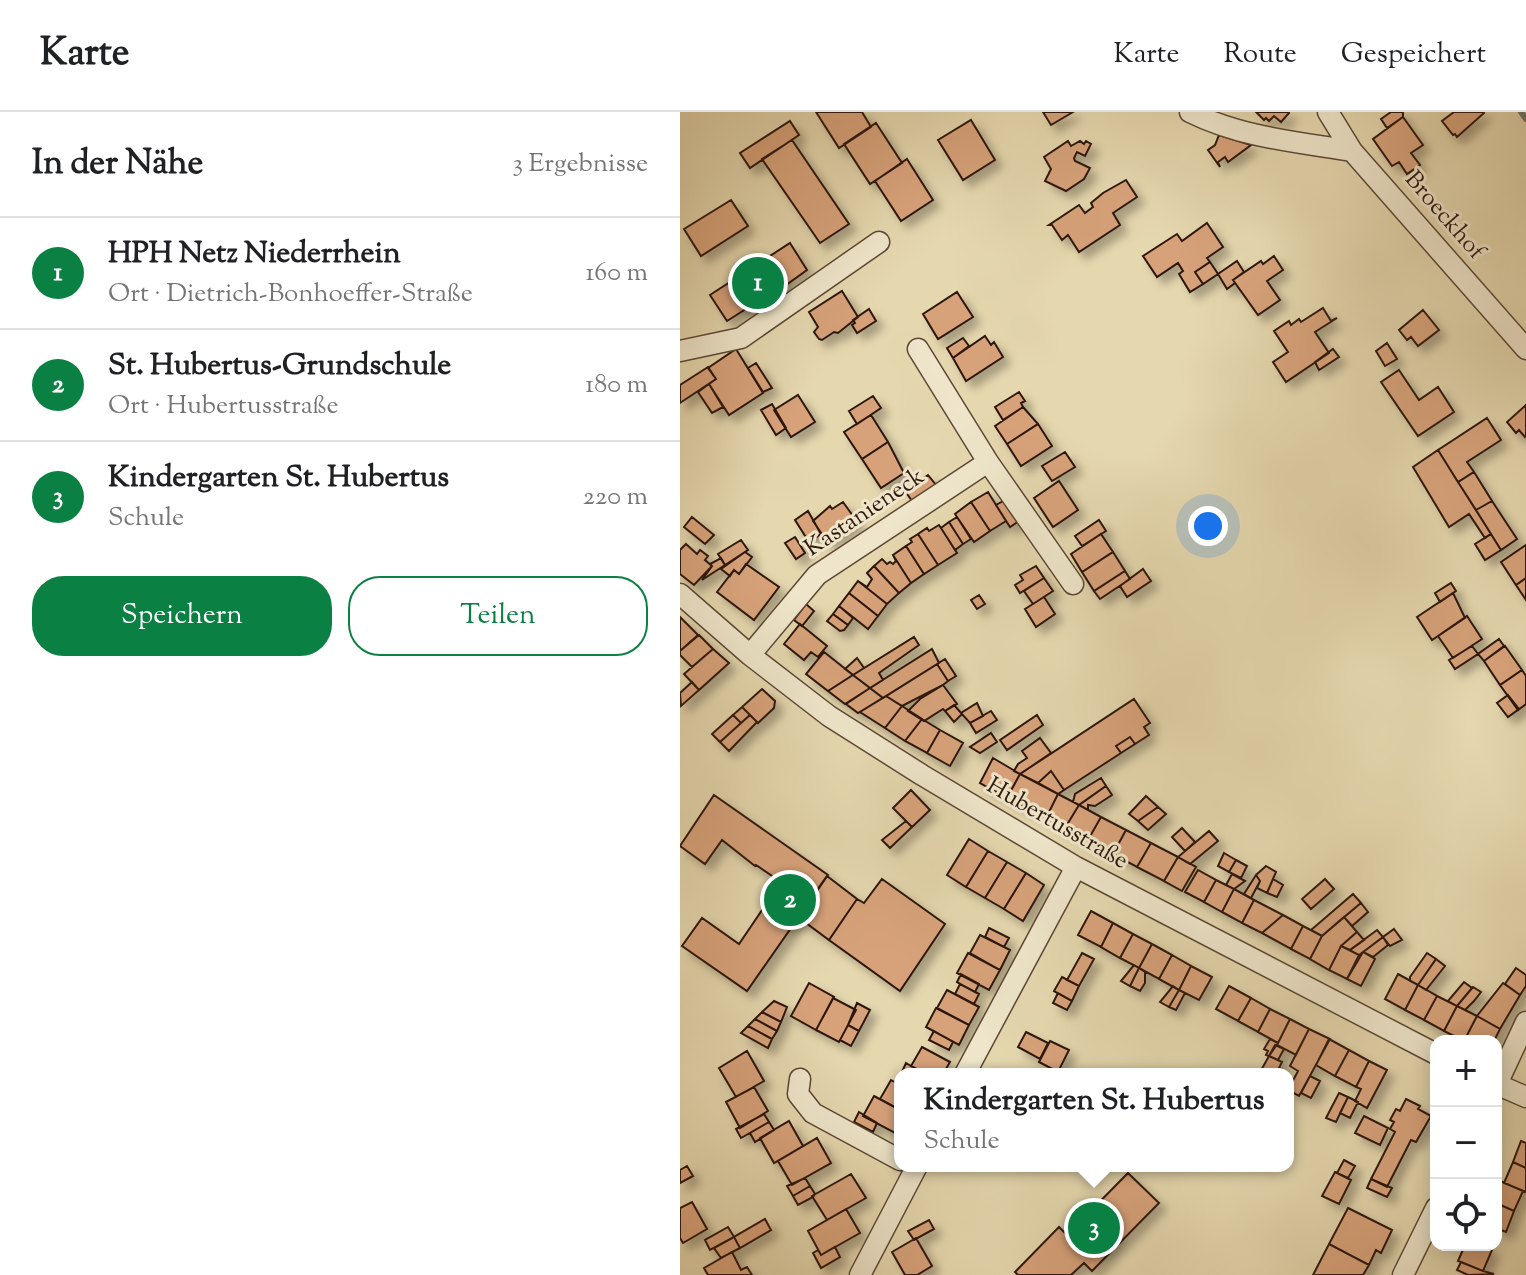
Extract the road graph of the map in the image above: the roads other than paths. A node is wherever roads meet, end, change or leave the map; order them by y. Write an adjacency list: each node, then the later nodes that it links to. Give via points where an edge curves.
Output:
1 (1190, 112): 3 (street, via 1266,138)
2 (1328, 112): 3 (street, Broeckhof)
3 (1352, 151): 6 (street, Broeckhof)
4 (879, 242): 7 (street, via 741,338)
5 (918, 349): 8 (street)
6 (1526, 349)
7 (680, 351)
8 (988, 462): 9 (street); 11 (street, Kastanieneck, via 817,575)
9 (1073, 584)
10 (680, 594): 11 (street, Hubertusstraße)
11 (750, 655): 12 (street, Hubertusstraße, via 829,716)
12 (1076, 867): 14 (street, Hubertusstraße); 15 (street)
13 (1526, 1022): 16 (street)
14 (1430, 1051)
15 (968, 1068)
16 (1502, 1072)
17 (800, 1079): 20 (street, via 798,1094 813,1113)
18 (1502, 1087): 19 (street)
19 (1526, 1097)
20 (894, 1156)
21 (908, 1172): 23 (street)
22 (1430, 1220): 24 (street)
23 (860, 1275)
24 (1403, 1275)

